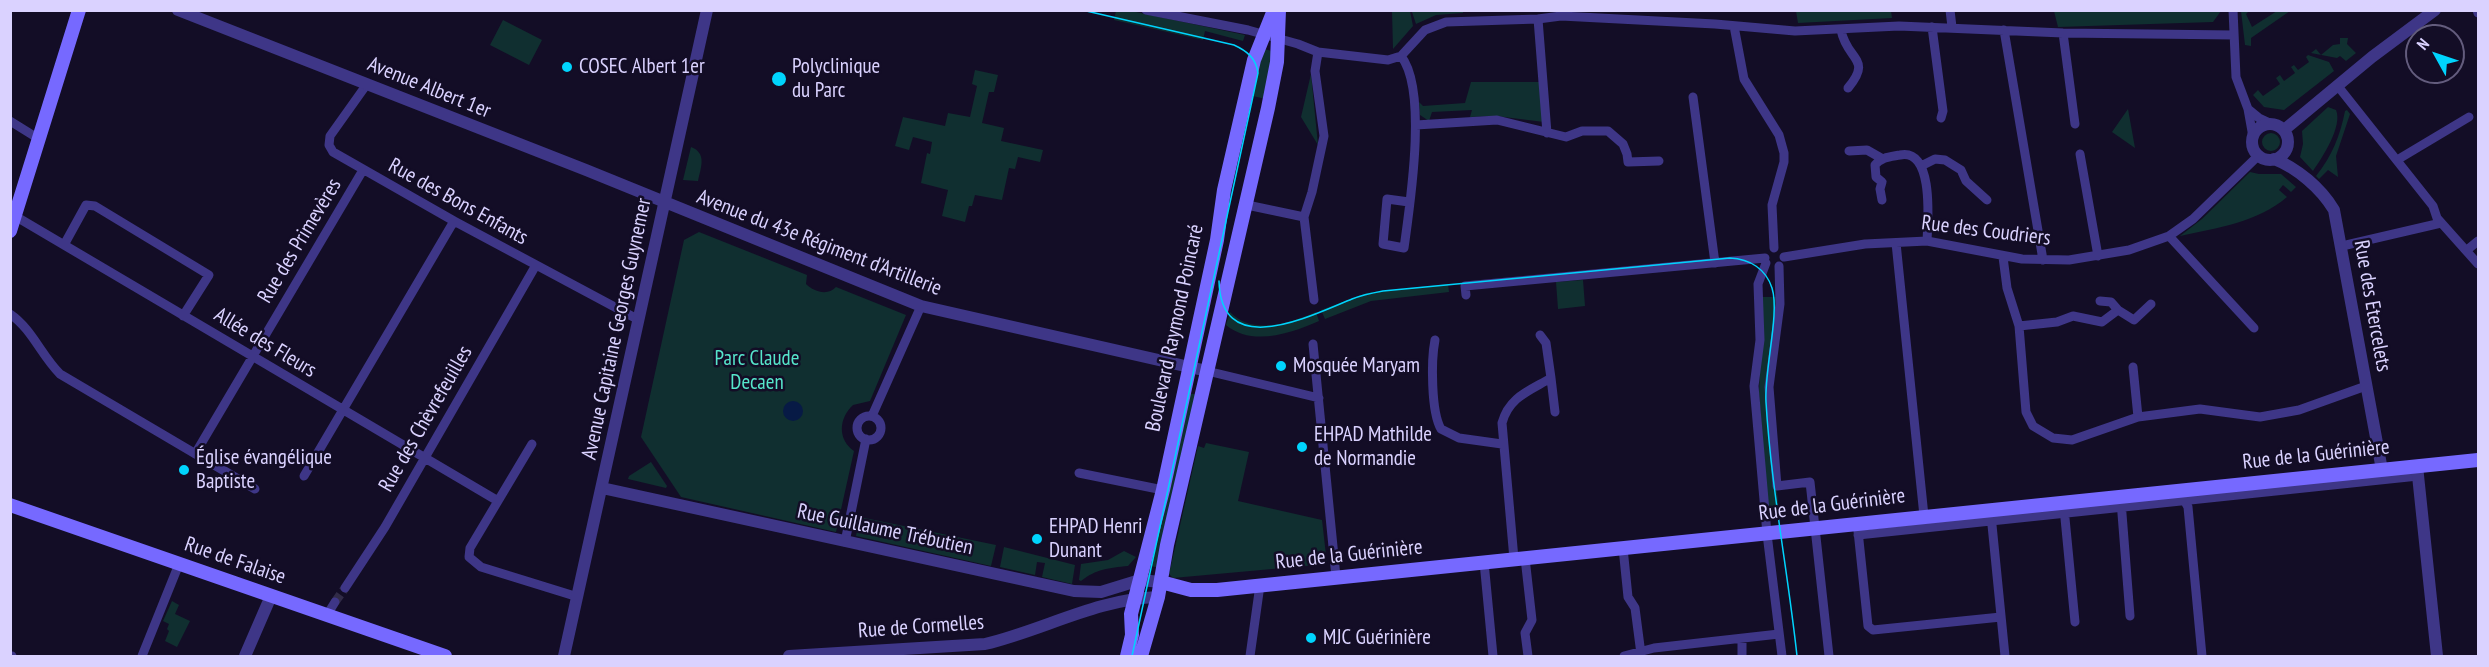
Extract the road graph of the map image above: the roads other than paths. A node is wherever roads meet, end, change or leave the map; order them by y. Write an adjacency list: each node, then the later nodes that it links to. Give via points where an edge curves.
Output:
1 (79, 10): 37 (main road)
2 (178, 10): 23 (street, Avenue Albert 1er)
3 (706, 10): 51 (street, Avenue Capitaine Georges Guynemer)
4 (1146, 10): 18 (street)
5 (1274, 10): 18 (main road, Boulevard Raymond Poincaré)
6 (1279, 10): 20 (main road, Boulevard Raymond Poincaré)
7 (1950, 10): 14 (street)
8 (2233, 10): 19 (street)
9 (2435, 10): 24 (street)
10 (1590, 14): 11 (street); 12 (street)
11 (1538, 19): 22 (street, via 1446,22 1418,35); 35 (street)
12 (1734, 26): 15 (street); 65 (street, via 1744,79 1779,135 1784,153 1772,205)
13 (1932, 27): 14 (street); 15 (street); 29 (street)
14 (1952, 27): 16 (street)
15 (1841, 30): 25 (street, via 1844,43 1860,67)
16 (2004, 30): 17 (street); 69 (street)
17 (2062, 33): 19 (street); 31 (street)
18 (1263, 34): 20 (street); 90 (main road, Boulevard Raymond Poincaré, via 1224,190 1217,240)
19 (2234, 35): 27 (street, via 2236,77)
20 (1278, 38): 21 (street); 53 (main road, Boulevard Raymond Poincaré, via 1276,68)
21 (1318, 52): 22 (street, via 1388,60); 55 (street, via 1315,71 1324,135)
22 (1401, 56): 33 (street, via 1411,74)
23 (367, 84): 48 (street, Rue des Bons Enfants, via 329,140 333,152); 51 (street, Avenue Albert 1er)
24 (2337, 85): 34 (street); 44 (street)
25 (1848, 88)
26 (1693, 97): 72 (street)
27 (2248, 109): 32 (street); 36 (street)
28 (2469, 117): 44 (street)
29 (1941, 118)
30 (10, 121): 37 (street)
31 (2075, 124)
32 (2272, 124): 34 (street); 36 (street, via 2260,128)
33 (1416, 125): 35 (street, via 1497,120); 52 (street)
34 (2284, 130): 38 (street)
35 (1547, 133): 45 (street, via 1566,137 1582,131 1608,131 1623,144 1628,162)
36 (2253, 137): 41 (street)
37 (39, 139): 54 (main road)
38 (2287, 148): 43 (street); 47 (street)
39 (1849, 151): 42 (street, via 1867,150)
40 (2080, 154): 67 (street)
41 (2259, 155): 43 (street); 59 (street, Rue des Coudriers, via 2193,219)
42 (1881, 158): 46 (street, via 1906,153 1915,156); 49 (street, via 1874,171 1882,182)
43 (2274, 159): 47 (street, Rue des Etercelets)
44 (2397, 160): 57 (street, via 2433,206)
45 (1659, 161)
46 (1922, 166): 50 (street, via 1935,159 1945,160 1961,170 1966,181); 60 (street, via 1929,202)
47 (2291, 166): 64 (street, Rue des Etercelets, via 2334,210)
48 (363, 170): 56 (street, Rue des Bons Enfants); 89 (street, Rue des Primevères)
49 (1882, 200)
50 (1987, 200)
51 (665, 202): 79 (street, Avenue du 43e Régiment d'Artillerie); 83 (street, Avenue Capitaine Georges Guynemer)
52 (1409, 202): 52 (street, via 1387,199 1383,244 1404,248)
53 (1247, 205): 55 (street); 92 (main road, Boulevard Raymond Poincaré)
54 (15, 216): 58 (main road); 63 (street, Allée des Fleurs)
55 (1304, 217): 76 (street)
56 (454, 221): 74 (street, Rue des Bons Enfants); 96 (street)
57 (2441, 223): 64 (street); 66 (street)
58 (10, 231)
59 (2169, 236): 67 (street, Rue des Coudriers); 85 (street)
60 (1927, 241): 62 (street, Rue des Coudriers); 68 (street, Rue des Coudriers)
61 (2478, 241): 66 (street)
62 (1896, 243): 71 (street, Rue des Coudriers, via 1865,244); 119 (street)
63 (63, 245): 82 (street, Allée des Fleurs); 82 (street, via 86,205 95,206 209,275)
64 (2342, 246): 94 (street, Rue des Etercelets)
65 (1774, 248): 70 (street, via 1768,251); 71 (street, via 1780,250)
66 (2467, 250): 73 (street)
67 (2098, 256): 69 (street, Rue des Coudriers)
68 (2003, 257): 69 (street, Rue des Coudriers); 84 (street, via 2007,288)
69 (2043, 260)
70 (1765, 261): 71 (street, via 1773,267); 72 (street); 122 (street, via 1758,284 1760,340 1754,386)
71 (1781, 261): 120 (street, via 1780,304 1769,387 1777,486 1810,482)
72 (1715, 263): 75 (street, via 1465,286)
73 (2478, 264)
74 (536, 266): 83 (street, Rue des Bons Enfants); 104 (street, Rue des Chèvrefeuilles)
75 (1466, 296)
76 (1314, 300)
77 (2100, 301): 80 (street, via 2111,302)
78 (2151, 304): 80 (street, via 2134,320)
79 (921, 306): 90 (street, Avenue du 43e Régiment d'Artillerie); 98 (street)
80 (2118, 310): 84 (street, via 2102,322 2073,315 2057,322)
81 (10, 314): 103 (street, via 28,330 60,374)
82 (183, 316): 89 (street, Allée des Fleurs)
83 (639, 320): 110 (street, Avenue Capitaine Georges Guynemer)
84 (2019, 326): 99 (street, via 2026,412 2033,426 2053,438 2072,440)
85 (2254, 328)
86 (1540, 335): 93 (street, via 1546,343)
87 (1435, 340): 102 (street, via 1431,360 1436,417 1441,429 1459,438)
88 (1313, 344): 95 (street)
89 (253, 357): 96 (street, Allée des Fleurs); 103 (street, Rue des Primevères)
90 (1188, 367): 92 (street, Avenue du 43e Régiment d'Artillerie); 112 (main road, Boulevard Raymond Poincaré)
91 (2133, 367): 99 (street)
92 (1207, 371): 95 (street); 130 (main road, Boulevard Raymond Poincaré)
93 (1551, 378): 97 (street); 102 (street, via 1506,410)
94 (2366, 386): 99 (street, via 2299,410 2260,417 2200,409); 106 (street, Rue des Etercelets)
95 (1319, 398): 128 (street)
96 (343, 410): 104 (street, Allée des Fleurs); 109 (street)
97 (1555, 412)
98 (872, 417): 100 (street, via 865,417 858,425 860,435); 100 (street, via 880,424 880,431 876,437)
99 (2138, 417)
100 (866, 439): 123 (street)
101 (532, 444): 114 (street)
102 (1502, 444): 125 (street)
103 (195, 454): 111 (street)
104 (424, 459): 114 (street, Allée des Fleurs); 132 (street, Rue des Chèvrefeuilles)
105 (2478, 460): 107 (main road, Rue de la Guérinière)
106 (2382, 470): 107 (main road, Rue de la Guérinière); 113 (main road, Rue de la Guérinière)
107 (2418, 471): 113 (street); 165 (street)
108 (1079, 473): 112 (street)
109 (304, 476)
110 (602, 488): 123 (street, Rue Guillaume Trébutien); 136 (street, Avenue Capitaine Georges Guynemer)
111 (255, 489)
112 (1162, 490): 129 (main road, Boulevard Raymond Poincaré)
113 (2183, 495): 115 (main road, Rue de la Guérinière); 164 (street, via 2188,507)
114 (498, 501): 136 (street, via 470,548 471,561 524,582)
115 (2121, 502): 117 (main road, Rue de la Guérinière); 142 (street)
116 (11, 505): 127 (main road, Rue de Falaise)
117 (2064, 507): 118 (main road, Rue de la Guérinière); 144 (street)
118 (1991, 515): 119 (main road, Rue de la Guérinière); 121 (street); 143 (street)
119 (1924, 516): 121 (main road, Rue de la Guérinière)
120 (1815, 528): 121 (main road, Rue de la Guérinière); 122 (main road, Rue de la Guérinière); 162 (street)
121 (1857, 529): 143 (street, via 1868,626 1873,630)
122 (1767, 534): 124 (main road, Rue de la Guérinière); 145 (street)
123 (844, 542): 134 (street, Rue Guillaume Trébutien)
124 (1623, 548): 125 (main road, Rue de la Guérinière); 148 (street, via 1628,597 1635,608)
125 (1519, 559): 126 (main road, Rue de la Guérinière); 158 (street, via 1532,620 1525,633)
126 (1484, 562): 128 (main road, Rue de la Guérinière); 157 (street)
127 (179, 564): 135 (main road, Rue de Falaise); 149 (street)
128 (1336, 578): 131 (main road, Rue de la Guérinière)
129 (1140, 580): 130 (street, Rue Guillaume Trébutien); 134 (street, Rue Guillaume Trébutien, via 1101,592); 138 (main road, Boulevard Raymond Poincaré)
130 (1161, 582): 133 (main road, Rue de la Guérinière); 137 (main road, Boulevard Raymond Poincaré)
131 (1260, 585): 133 (main road, Rue de la Guérinière); 156 (street)
132 (345, 588)
133 (1191, 590): 137 (main road, Rue de la Guérinière)
134 (1082, 592): 140 (street, via 1091,601)
135 (271, 596): 141 (main road, Rue de Falaise); 150 (street)
136 (578, 597): 152 (street, Avenue Capitaine Georges Guynemer)
137 (1158, 597): 138 (street, Rue de Cormelles); 155 (main road, Boulevard Raymond Poincaré)
138 (1136, 598): 140 (street, Rue de Cormelles); 154 (main road, Boulevard Raymond Poincaré)
139 (335, 602): 141 (street)
140 (1085, 611): 147 (street, Rue de Cormelles, via 985,644)
141 (327, 615): 151 (main road, Rue de Falaise)
142 (2130, 616)
143 (2001, 617): 163 (street)
144 (2075, 622)
145 (1779, 634): 146 (street); 161 (street)
146 (1742, 639): 148 (street); 160 (street)
147 (904, 653): 153 (street, Rue de Cormelles)
148 (1641, 654): 159 (street)
149 (142, 657)
150 (245, 657)
151 (445, 657)
152 (564, 657)
153 (789, 657)
154 (1127, 657)
155 (1141, 657)
156 (1250, 657)
157 (1492, 657)
158 (1528, 657)
159 (1624, 657)
160 (1742, 657)
161 (1782, 657)
162 (1829, 657)
163 (2005, 657)
164 (2202, 657)
165 (2436, 657)

